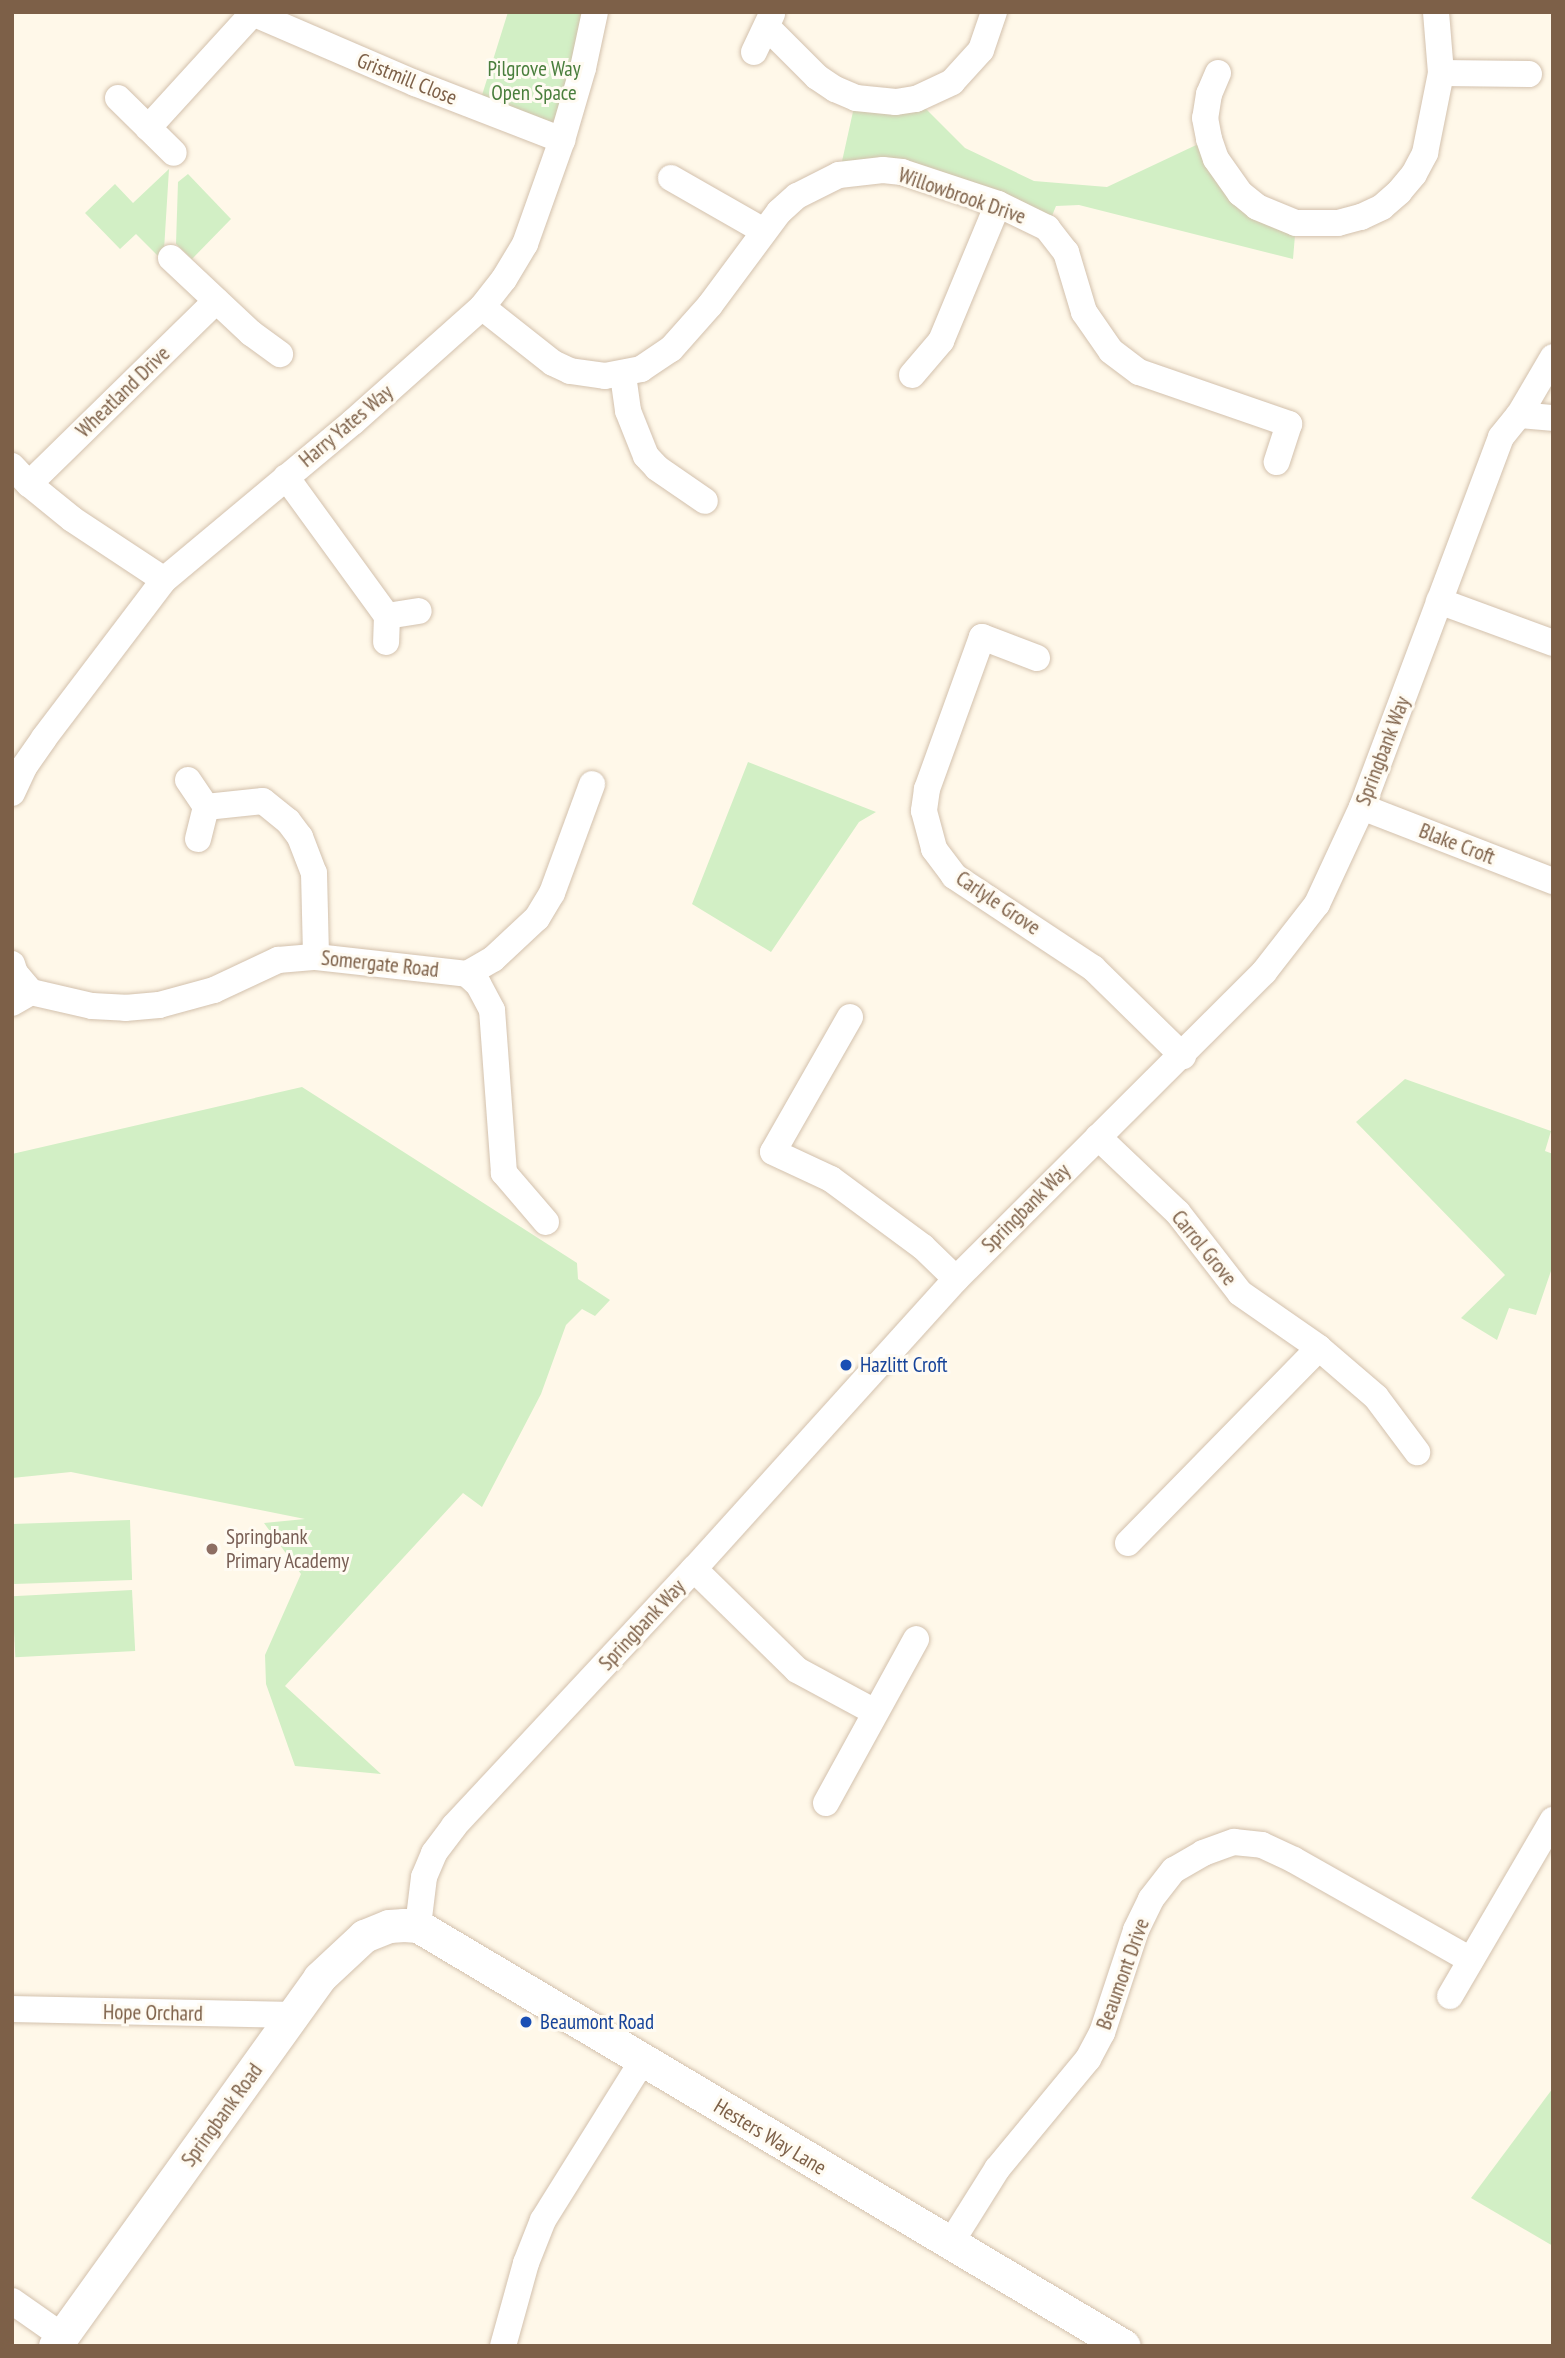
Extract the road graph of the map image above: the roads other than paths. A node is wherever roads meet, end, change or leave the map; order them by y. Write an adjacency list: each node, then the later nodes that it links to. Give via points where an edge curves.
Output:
1 (595, 12): 12 (street, Harry Yates Way)
2 (994, 12): 5 (street, via 981,50 952,82 916,99 896,102 856,98 835,89 817,77)
3 (1436, 12): 8 (street)
4 (251, 13): 11 (street, Gristmill Close); 12 (street, Gristmill Close)
5 (770, 20): 6 (street)
6 (754, 52)
7 (1218, 73): 8 (street, via 1205,118 1216,159 1227,178 1257,207 1296,223 1317,225 1349,220 1382,207 1414,174 1432,131)
8 (1441, 73): 9 (street)
9 (1530, 74)
10 (118, 98): 11 (street)
11 (148, 128): 13 (street)
12 (562, 140): 19 (street, Harry Yates Way, via 525,244)
13 (174, 153)
14 (671, 178): 16 (street)
15 (998, 204): 16 (street, Willowbrook Drive, via 902,172 863,171 839,175 807,190); 23 (street, via 941,341); 26 (street, Willowbrook Drive, via 1031,219 1058,239 1073,265 1091,326 1125,363 1139,372 1289,424)
16 (764, 231): 22 (street, Willowbrook Drive, via 671,349)
17 (171, 258): 18 (street)
18 (216, 301): 20 (street); 27 (street, Wheatland Drive)
19 (482, 307): 22 (street, Willowbrook Drive, via 553,363 587,375); 28 (street, Harry Yates Way)
20 (280, 354)
21 (1553, 357): 24 (street, Springbank Way)
22 (623, 374): 29 (street, via 628,411 646,456)
23 (912, 375)
24 (1519, 415): 25 (street); 31 (street, Springbank Way, via 1501,437)
25 (1553, 418)
26 (1277, 462)
27 (21, 475): 30 (street, Wheatland Drive, via 72,519)
28 (286, 477): 30 (street, Harry Yates Way); 32 (street, via 386,629)
29 (705, 501)
30 (164, 580): 37 (street, Harry Yates Way, via 44,738)
31 (1439, 601): 33 (street); 39 (street, Springbank Way)
32 (419, 611)
33 (1553, 643)
34 (1037, 658): 47 (street, Carlyle Grove, via 982,637 927,789 924,811 934,849 954,876 1093,968)
35 (187, 779): 38 (street)
36 (592, 784): 44 (street, via 556,884 537,918 493,960)
37 (13, 791)
38 (206, 807): 40 (street); 42 (street, via 263,801 300,837 314,873)
39 (1362, 807): 41 (street, Blake Croft); 47 (street, Springbank Way, via 1317,904 1264,972)
40 (198, 839)
41 (1553, 881)
42 (316, 957): 44 (street, Somergate Road); 45 (street, Somergate Road, via 265,964 214,990 159,1004 125,1008)
43 (12, 964): 45 (street)
44 (467, 974): 49 (street, via 487,997 495,1024 504,1173)
45 (22, 997)
46 (850, 1017): 50 (street, via 773,1152 831,1180 923,1247)
47 (1183, 1056): 48 (street, Springbank Way)
48 (1098, 1137): 50 (street, Springbank Way); 51 (street, Carrol Grove, via 1178,1213 1240,1293)
49 (547, 1222)
50 (956, 1279): 54 (street, Springbank Way)
51 (1319, 1348): 52 (street, Carrol Grove, via 1376,1396); 53 (street)
52 (1417, 1452)
53 (1128, 1543)
54 (694, 1569): 56 (street, via 797,1670); 59 (street, Springbank Way, via 454,1826 424,1877)
55 (916, 1639): 56 (street)
56 (875, 1712): 57 (street)
57 (825, 1803)
58 (1553, 1820): 60 (street)
59 (418, 1926): 63 (street, Springbank Road, via 390,1926 352,1944 319,1978); 64 (street, Hesters Way Lane)
60 (1471, 1960): 61 (street); 65 (street, Beaumont Drive, via 1262,1845 1234,1842 1203,1853 1174,1870 1151,1899 1102,2033 1088,2059 998,2169)
61 (1450, 1996)
62 (12, 2010): 63 (street, Hope Orchard)
63 (293, 2015): 67 (street, Springbank Road)
64 (643, 2060): 65 (street, Hesters Way Lane); 68 (street, via 543,2220)
65 (950, 2244): 69 (street, Hesters Way Lane)
66 (12, 2301): 67 (street)
67 (58, 2341)
68 (503, 2346)
69 (1124, 2346)

